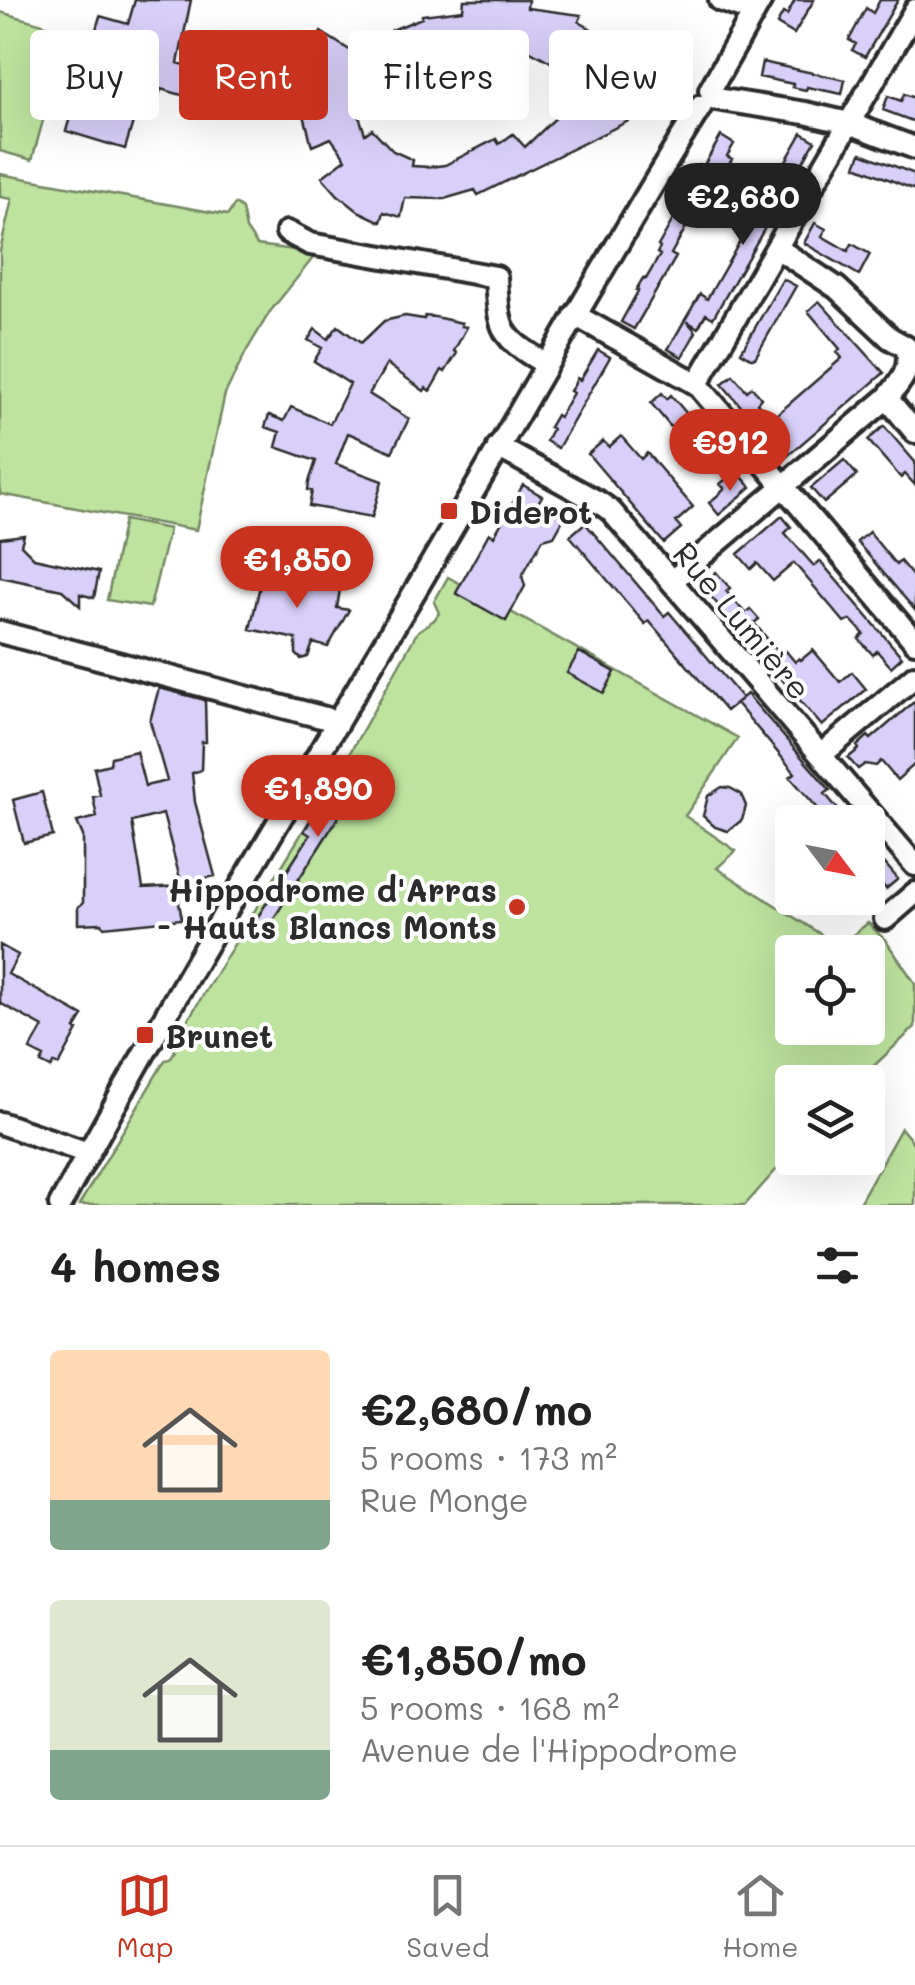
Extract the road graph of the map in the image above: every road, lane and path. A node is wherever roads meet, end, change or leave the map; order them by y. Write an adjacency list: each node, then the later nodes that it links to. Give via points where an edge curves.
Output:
1 (720, 0): 2 (street)
2 (758, 6): 4 (street)
3 (915, 10): 5 (street)
4 (709, 98): 5 (street); 9 (street)
5 (849, 123): 6 (street); 8 (street)
6 (915, 148)
7 (287, 232): 11 (street, via 310,244 496,277 503,332)
8 (777, 248): 10 (street, via 837,288 890,338); 12 (street)
9 (575, 315): 11 (street); 12 (street)
10 (910, 340): 13 (street, via 906,373)
11 (546, 364): 15 (street)
12 (697, 384): 16 (street)
13 (887, 398): 14 (street); 16 (street)
14 (915, 432)
15 (498, 448): 17 (street, Rue Lumière, via 604,505); 21 (street)
16 (783, 486): 17 (street); 19 (street)
17 (672, 582): 22 (street, Rue Lumière)
18 (0, 632): 21 (street)
19 (915, 642)
20 (915, 676): 22 (street)
21 (337, 724): 27 (street)
22 (821, 755): 23 (street, Rue Lumière)
23 (915, 865)
24 (915, 893): 25 (street)
25 (885, 920)
26 (0, 1123): 27 (street)
27 (88, 1153): 28 (street)
28 (60, 1205)

